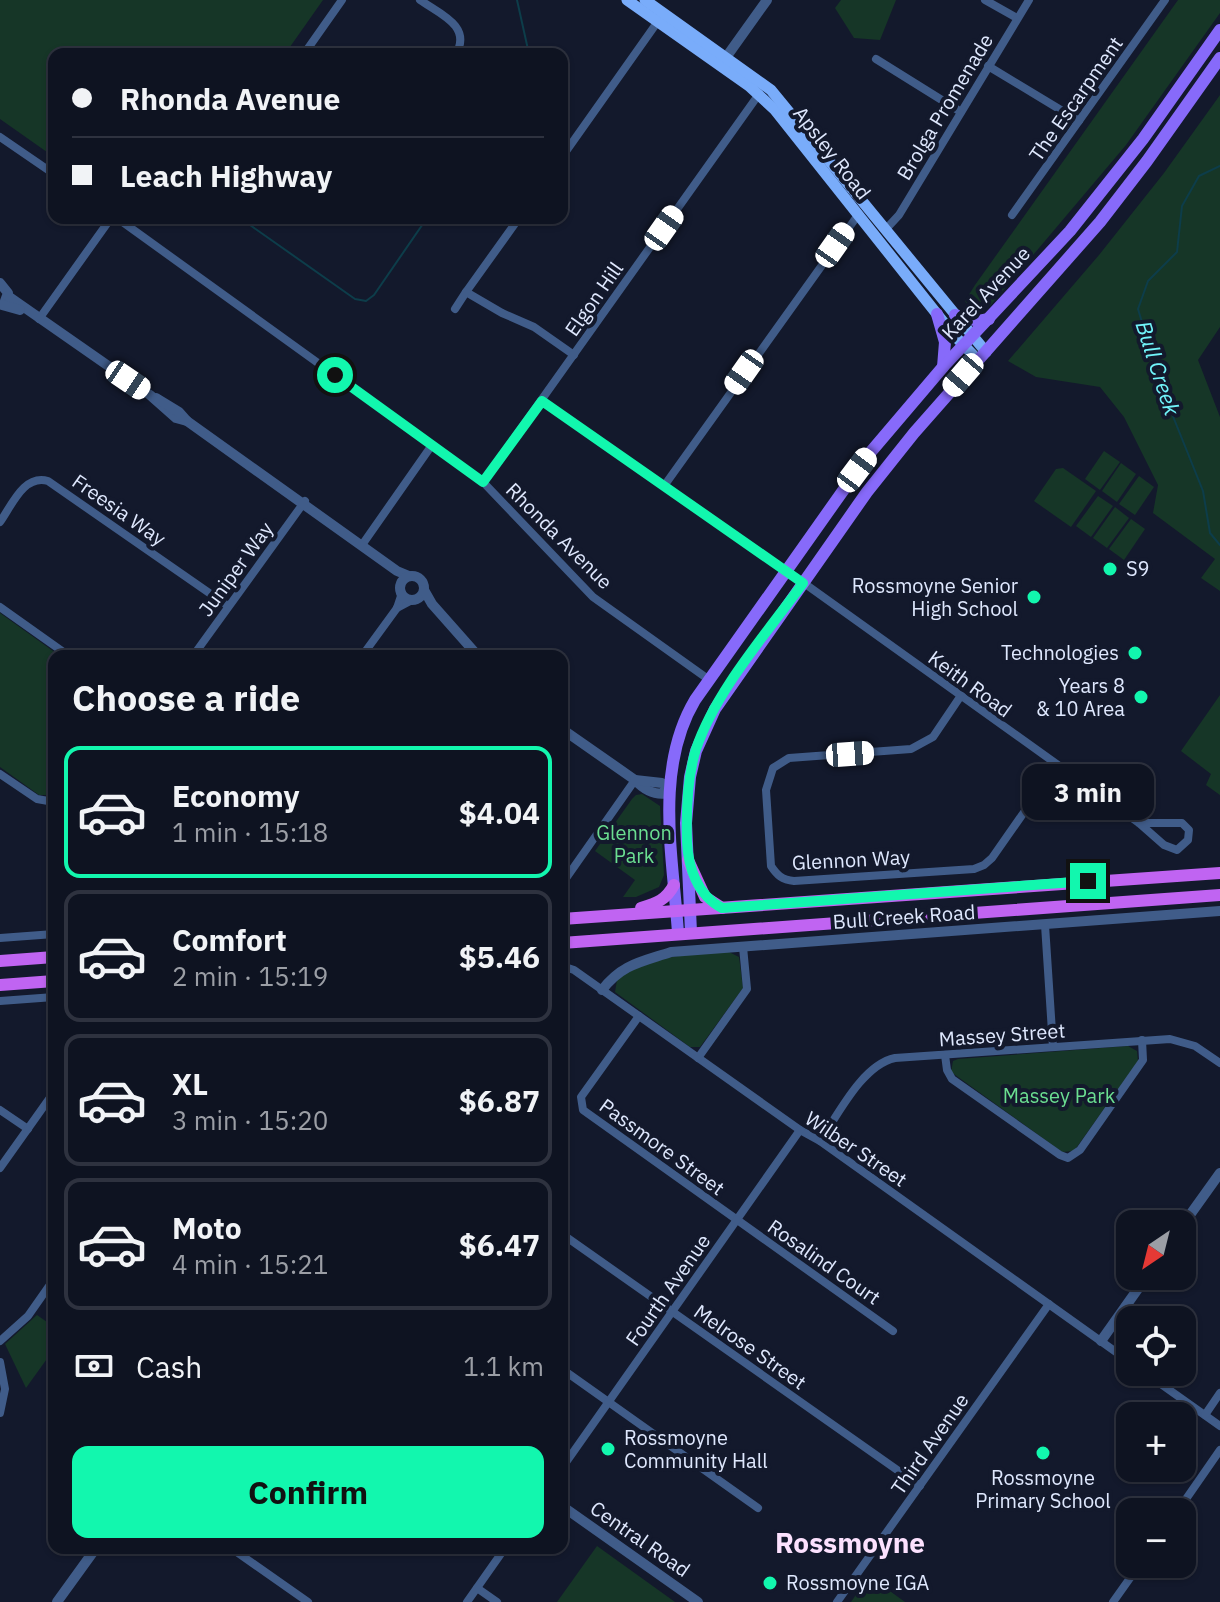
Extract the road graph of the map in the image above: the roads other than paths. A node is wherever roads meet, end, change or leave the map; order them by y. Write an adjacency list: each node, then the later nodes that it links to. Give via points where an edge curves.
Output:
1 (342, 0): 12 (street)
2 (420, 0): 13 (street, via 453,23 460,32)
3 (627, 0): 9 (main road, Apsley Road)
4 (645, 0): 9 (main road, Apsley Road)
5 (767, 0): 16 (street)
6 (985, 0): 10 (street)
7 (1029, 0): 10 (street, Brolga Promenade)
8 (1165, 0): 20 (street, The Escarpment)
9 (661, 18): 16 (main road, Apsley Road); 22 (street)
10 (1017, 18): 17 (street, Brolga Promenade)
11 (1220, 30): 37 (main road, Karel Avenue, via 1108,185)
12 (308, 48)
13 (459, 48)
14 (1220, 58): 40 (main road, Karel Avenue, via 1116,202)
15 (876, 59): 19 (street)
16 (724, 61): 18 (main road, Apsley Road); 29 (main road, Apsley Road, via 759,80 782,101)
17 (988, 66): 19 (street, Brolga Promenade); 20 (street)
18 (759, 94): 24 (main road, Apsley Road); 39 (street, Elgon Hill)
19 (961, 112): 29 (street, Brolga Promenade)
20 (1079, 121): 25 (street, The Escarpment)
21 (0, 137): 23 (street)
22 (568, 149)
23 (48, 170)
24 (858, 215): 34 (main road, Apsley Road); 45 (street)
25 (1012, 215)
26 (109, 224): 36 (street)
27 (122, 224): 43 (street, Rhonda Avenue)
28 (515, 224): 31 (street)
29 (886, 229): 35 (main road, Apsley Road)
30 (0, 283): 32 (street, via 7,289)
31 (466, 292): 33 (street); 39 (street, via 534,327)
32 (3, 302): 36 (street)
33 (455, 309)
34 (937, 314): 38 (main road, Apsley Road); 41 (main road, via 945,342)
35 (955, 315): 37 (main road); 38 (main road, Apsley Road)
36 (34, 316): 46 (street, via 166,402)
37 (989, 319): 38 (main road, Karel Avenue)
38 (968, 341): 40 (main road, Apsley Road); 41 (main road, Karel Avenue)
39 (574, 355): 42 (street, Elgon Hill)
40 (982, 356): 51 (main road, Karel Avenue, via 867,492)
41 (943, 367): 49 (main road, Karel Avenue, via 869,454)
42 (542, 401): 44 (street, Elgon Hill); 45 (street, Keith Road)
43 (432, 445): 44 (street, Rhonda Avenue); 48 (street)
44 (483, 482): 59 (street, Rhonda Avenue, via 593,597)
45 (664, 486): 49 (street, Keith Road)
46 (304, 503): 48 (street); 53 (street, Juniper Way)
47 (0, 522): 53 (street, Freesia Way, via 28,483 48,481)
48 (362, 545): 50 (street)
49 (784, 570): 51 (street, Keith Road); 59 (main road, Karel Avenue)
50 (403, 576): 52 (street); 52 (street, via 420,578)
51 (803, 583): 60 (street, Keith Road); 64 (main road, Karel Avenue, via 715,709)
52 (414, 595): 57 (street, via 397,608); 58 (street, via 432,604)
53 (228, 606): 56 (street, Juniper Way)
54 (0, 607): 55 (street)
55 (61, 650)
56 (197, 650)
57 (366, 650)
58 (473, 650)
59 (708, 679): 66 (main road, Karel Avenue, via 681,727)
60 (960, 697): 62 (street, Keith Road); 62 (street, Glennon Way, via 933,737 911,749 789,758 773,768 766,790 771,866 777,875 794,881 974,869 992,858)
61 (568, 733): 65 (street)
62 (1057, 765): 69 (street, Keith Road)
63 (0, 774): 67 (street)
64 (690, 777): 66 (main road); 68 (main road, Karel Avenue)
65 (635, 780): 66 (street, via 662,783); 72 (street)
66 (669, 793): 68 (main road); 73 (main road, Karel Avenue)
67 (48, 801)
68 (686, 814): 70 (main road, Karel Avenue)
69 (1139, 823): 69 (street, Keith Road, via 1182,823 1189,830 1188,840 1181,848 1170,849)
70 (688, 860): 75 (highway, via 705,897); 76 (main road, Karel Avenue)
71 (1220, 873): 75 (highway)
72 (568, 875)
73 (674, 885): 76 (main road, Karel Avenue); 78 (highway, via 661,901)
74 (1220, 895): 81 (highway)
75 (722, 908): 76 (highway)
76 (683, 910): 78 (highway); 81 (main road, Karel Avenue)
77 (1220, 911): 80 (street, Bull Creek Road)
78 (627, 914): 79 (highway)
79 (568, 919)
80 (1045, 925): 85 (street, Bull Creek Road); 96 (street)
81 (684, 933): 84 (highway)
82 (48, 934): 83 (street)
83 (0, 938)
84 (568, 943)
85 (743, 947): 91 (street, Bull Creek Road, via 671,952 617,971); 98 (street, via 747,989)
86 (48, 957): 87 (highway)
87 (0, 961)
88 (568, 970): 91 (street, Wilber Street)
89 (48, 981): 90 (highway)
90 (0, 985)
91 (602, 990): 94 (street, Wilber Street)
92 (48, 997): 93 (street)
93 (0, 1001)
94 (639, 1016): 98 (street, Wilber Street); 108 (street, Passmore Street, via 581,1097 583,1110)
95 (1142, 1040): 96 (street, Massey Street); 97 (street, via 1143,1060 1080,1150 1066,1158 952,1079); 99 (street, Massey Street, via 1182,1041)
96 (1053, 1047): 97 (street, Massey Street)
97 (945, 1055): 104 (street, Massey Street, via 895,1058 875,1066)
98 (698, 1058): 103 (street, Wilber Street)
99 (1220, 1063)
100 (48, 1101): 102 (street)
101 (0, 1110): 102 (street)
102 (28, 1129): 105 (street)
103 (800, 1130): 104 (street, Wilber Street); 108 (street, Fourth Avenue)
104 (820, 1141): 112 (street, Wilber Street)
105 (0, 1168)
106 (1220, 1173): 107 (street)
107 (1193, 1210)
108 (737, 1220): 113 (street, Fourth Avenue); 114 (street, Rosalind Court)
109 (568, 1238): 113 (street, Melrose Street)
110 (48, 1288): 115 (street, via 28,1316)
111 (1137, 1290): 116 (street)
112 (1049, 1304): 116 (street, Wilber Street); 128 (street, Third Avenue)
113 (672, 1311): 122 (street, Fourth Avenue); 128 (street, Melrose Street)
114 (893, 1331)
115 (0, 1341)
116 (1101, 1341): 117 (street, Wilber Street)
117 (1116, 1352)
118 (0, 1362): 123 (street, via 5,1389)
119 (568, 1373): 122 (street)
120 (1164, 1386): 124 (street)
121 (1220, 1393): 124 (street)
122 (608, 1402): 127 (street, Fourth Avenue); 130 (street)
123 (0, 1413)
124 (1205, 1415): 125 (street)
125 (1220, 1426)
126 (1220, 1450): 129 (street)
127 (568, 1459)
128 (920, 1486): 142 (street, Third Avenue)
129 (1187, 1498)
130 (758, 1508)
131 (568, 1510): 141 (street, Central Road)
132 (92, 1554): 137 (street)
133 (240, 1554): 138 (street)
134 (501, 1554): 136 (street)
135 (1130, 1578): 143 (street)
136 (477, 1588): 139 (street); 140 (street)
137 (57, 1602)
138 (308, 1602)
139 (467, 1602)
140 (497, 1602)
141 (698, 1602)
142 (837, 1602)
143 (1113, 1602)

